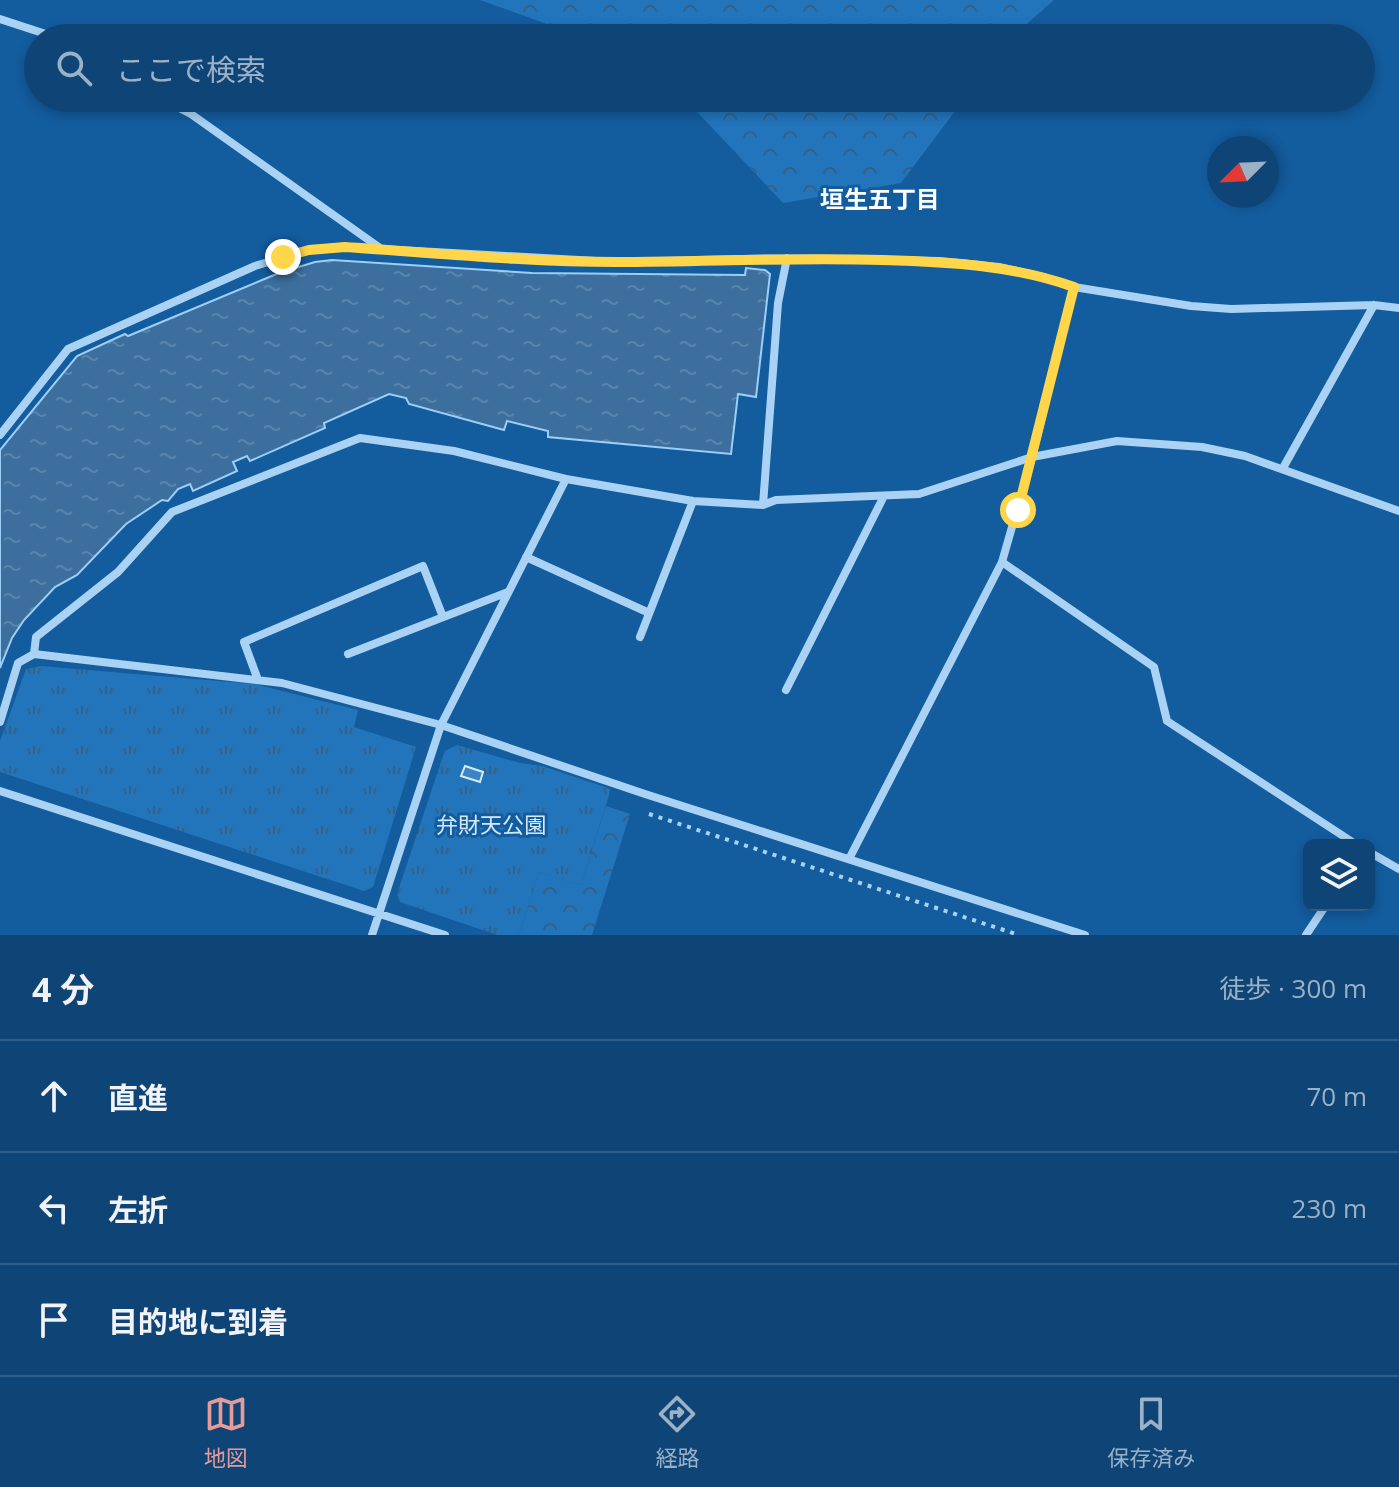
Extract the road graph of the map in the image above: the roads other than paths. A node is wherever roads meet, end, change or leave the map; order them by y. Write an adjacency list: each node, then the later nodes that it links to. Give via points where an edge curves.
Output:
1 (0, 19): 2 (street)
2 (24, 27)
3 (187, 112): 4 (street)
4 (380, 249): 5 (street, via 615,262); 9 (street, via 345,247 283,257 68,349)
5 (787, 258): 6 (street, via 940,261); 15 (street, via 778,303)
6 (1074, 287): 7 (street, via 1231,309); 10 (street)
7 (1374, 305): 8 (street); 11 (street)
8 (1399, 308)
9 (0, 435)
10 (1032, 457): 11 (street, via 1117,441 1202,447); 13 (street, via 936,490); 18 (street)
11 (1283, 468): 16 (street)
12 (566, 479): 14 (street); 17 (street); 23 (street, via 454,451 360,438 172,512 118,572 36,637)
13 (884, 496): 15 (street, via 776,500); 26 (street)
14 (693, 501): 15 (street); 20 (street)
15 (763, 505)
16 (1399, 511)
17 (526, 557): 19 (street); 20 (street)
18 (1002, 562): 30 (street, via 1154,667 1167,721); 32 (street)
19 (509, 591): 21 (street); 28 (street)
20 (647, 612): 22 (street)
21 (443, 617): 24 (street); 25 (street, via 423,566 244,642)
22 (640, 637)
23 (34, 654): 25 (street); 27 (street, via 18,663)
24 (348, 654)
25 (258, 680): 28 (street)
26 (786, 690)
27 (0, 722)
28 (441, 725): 32 (street); 35 (street)
29 (0, 791): 35 (street)
30 (1348, 839)
31 (1375, 855): 33 (street)
32 (849, 859): 38 (street)
33 (1399, 869)
34 (1322, 911): 39 (street)
35 (379, 913): 36 (street); 37 (street)
36 (372, 935)
37 (445, 935)
38 (1085, 935)
39 (1306, 935)

